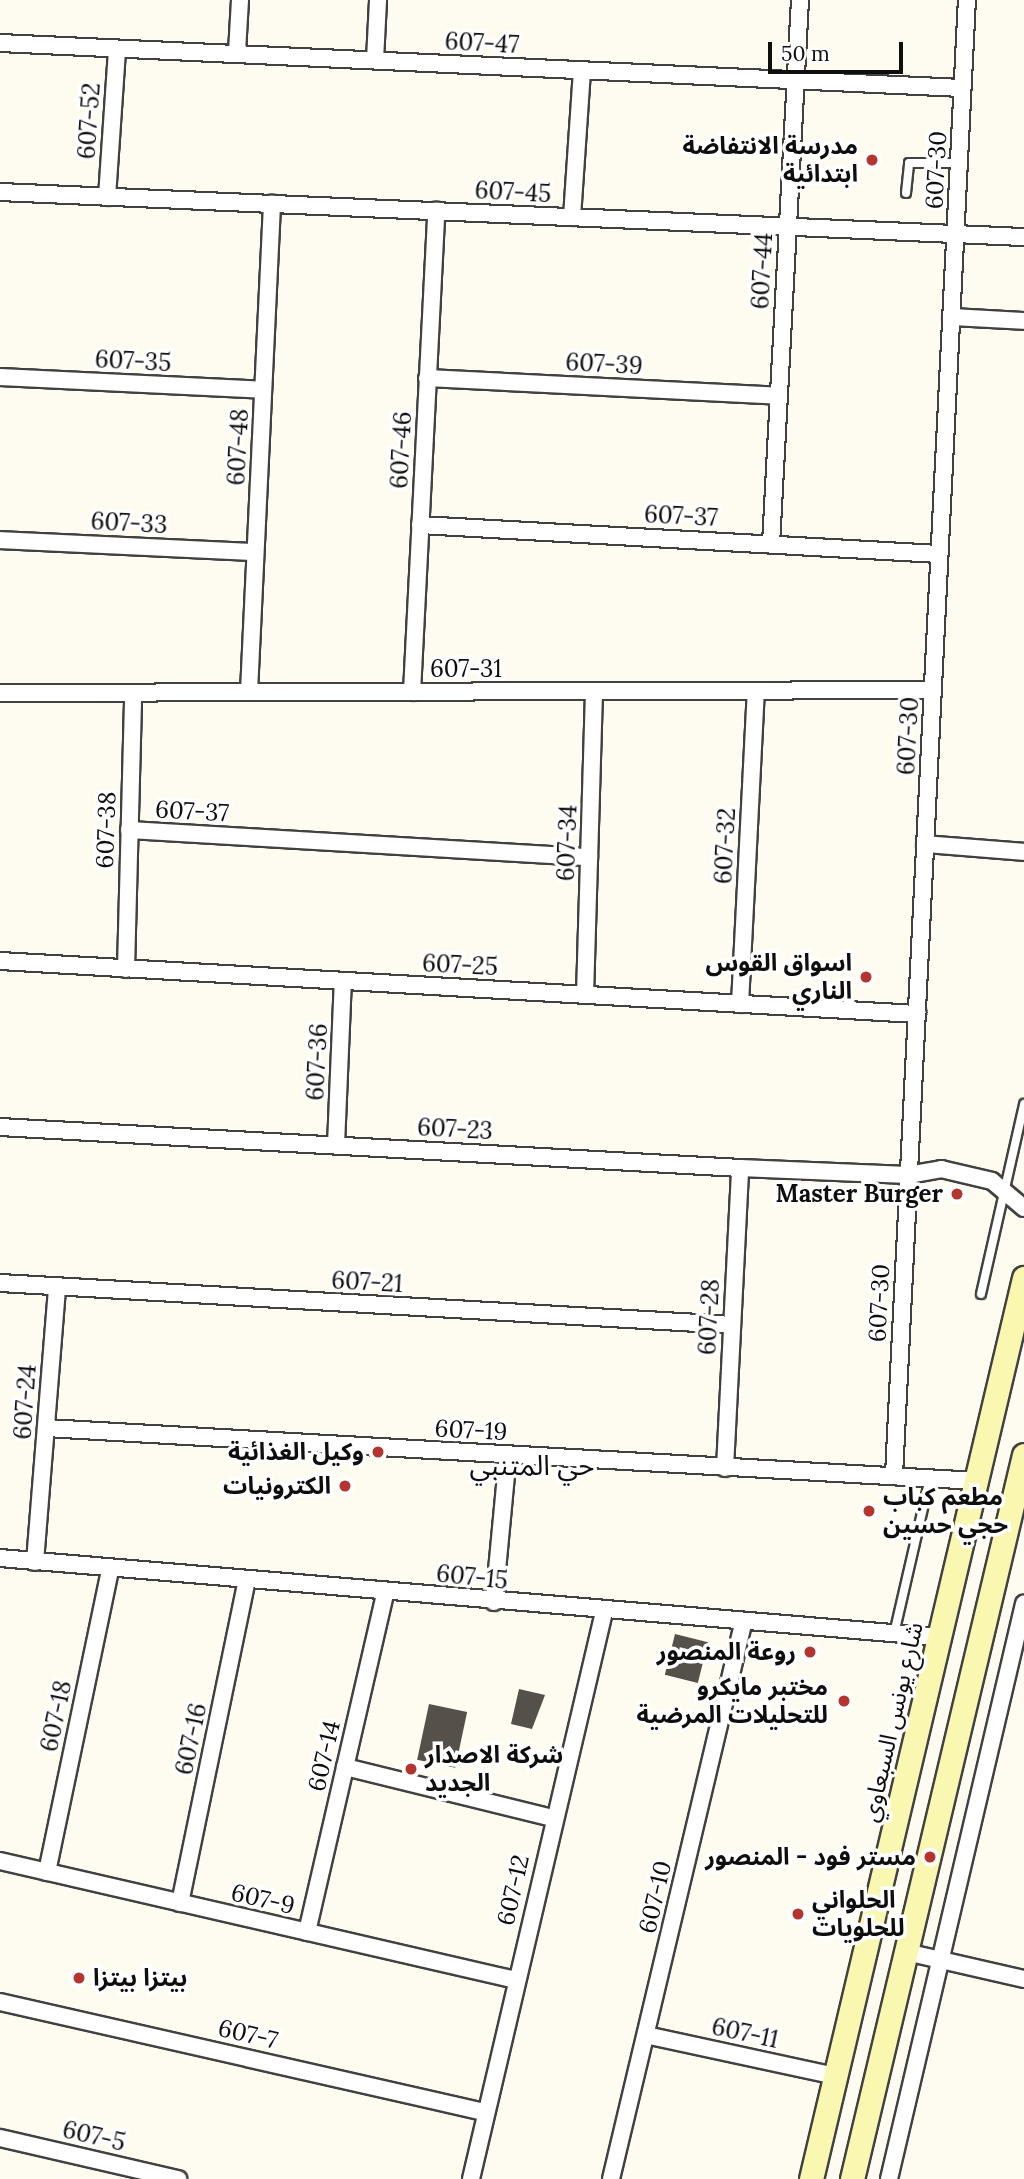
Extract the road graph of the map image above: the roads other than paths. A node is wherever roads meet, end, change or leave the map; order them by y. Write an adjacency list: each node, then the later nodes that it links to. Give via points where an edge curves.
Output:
1 (240, 0): 7 (street)
2 (378, 0): 8 (street)
3 (800, 0): 10 (street, 607-44)
4 (967, 0): 11 (street, 607-30)
5 (0, 43): 6 (street, 607-47)
6 (117, 49): 7 (street, 607-47); 15 (street, 607-52)
7 (237, 52): 8 (street, 607-47)
8 (375, 60): 9 (street, 607-47)
9 (582, 72): 10 (street, 607-47); 18 (street)
10 (796, 80): 11 (street, 607-47); 19 (street, 607-44)
11 (962, 88): 12 (street, 607-30)
12 (959, 163): 14 (lane, via 909,163); 20 (street, 607-30)
13 (0, 192): 15 (street, 607-45)
14 (906, 193)
15 (107, 197): 16 (street, 607-45)
16 (272, 204): 17 (street, 607-45); 26 (street, 607-48)
17 (436, 211): 18 (street, 607-45); 25 (street, 607-46)
18 (572, 217): 19 (street, 607-45)
19 (788, 226): 20 (street, 607-45); 27 (street, 607-44)
20 (955, 234): 21 (street, 607-45); 22 (street, 607-30)
21 (1024, 237)
22 (951, 317): 23 (street); 32 (street, 607-30)
23 (1024, 321)
24 (0, 377): 26 (street, 607-35)
25 (427, 378): 27 (street, 607-39); 28 (street, 607-46)
26 (263, 390): 31 (street, 607-48)
27 (779, 396): 30 (street, 607-44)
28 (420, 525): 30 (street, 607-37); 37 (street, 607-46)
29 (0, 540): 31 (street, 607-33)
30 (771, 544): 32 (street, 607-37)
31 (255, 552): 36 (street, 607-48)
32 (939, 554): 33 (street, 607-30)
33 (933, 690): 35 (street, 607-31); 41 (street, 607-30)
34 (594, 691): 35 (street, 607-31); 37 (street, 607-31); 43 (street, 607-34)
35 (756, 691): 48 (street, 607-32)
36 (248, 692): 37 (street, 607-31); 39 (street, 607-31)
37 (412, 692)
38 (0, 693): 39 (street, 607-31)
39 (133, 693): 40 (street, 607-38)
40 (129, 830): 43 (street, 607-37); 45 (street, 607-38)
41 (925, 844): 42 (street); 49 (street, 607-30)
42 (1024, 852)
43 (589, 857): 47 (street, 607-34)
44 (0, 961): 45 (street, 607-25)
45 (126, 969): 46 (street, 607-25)
46 (343, 981): 47 (street, 607-25); 52 (street, 607-36)
47 (585, 995): 48 (street, 607-25)
48 (740, 1004): 49 (street, 607-25)
49 (917, 1014): 54 (street, 607-30)
50 (1024, 1104): 55 (lane)
51 (0, 1127): 52 (street, 607-23)
52 (336, 1146): 53 (street, 607-23)
53 (740, 1168): 54 (street, 607-23); 61 (street, 607-28)
54 (908, 1175): 55 (street, 607-23, via 941,1169); 66 (street, 607-30)
55 (1005, 1189): 56 (street); 60 (lane)
56 (1024, 1208)
57 (1024, 1278): 68 (main road, شارع يونس السبعاوي)
58 (0, 1283): 59 (street, 607-21)
59 (57, 1287): 61 (street, 607-21); 62 (street, 607-24)
60 (981, 1294)
61 (732, 1325): 65 (street, 607-28)
62 (46, 1427): 63 (street, 607-19); 70 (street, 607-24)
63 (508, 1455): 65 (street, 607-19); 74 (street)
64 (1024, 1455): 86 (main road)
65 (724, 1468): 66 (street, 607-19)
66 (894, 1475): 67 (street, 607-19)
67 (930, 1478): 68 (street, 607-19); 78 (lane)
68 (976, 1481): 79 (main road, شارع يونس السبعاوي)
69 (0, 1558): 70 (street, 607-15)
70 (35, 1562): 71 (street, 607-15)
71 (110, 1570): 72 (street, 607-15); 83 (street, 607-18)
72 (246, 1584): 73 (street, 607-15); 84 (street, 607-16)
73 (386, 1591): 74 (street, 607-15); 80 (street, 607-14)
74 (494, 1602): 76 (street, 607-15)
75 (1024, 1604): 87 (street)
76 (604, 1612): 77 (street, 607-15); 81 (street, 607-12)
77 (743, 1624): 78 (street, 607-15); 91 (street, 607-10)
78 (894, 1634): 79 (street, 607-15)
79 (939, 1637): 92 (main road, شارع يونس السبعاوي)
80 (345, 1767): 81 (street); 85 (street, 607-14)
81 (553, 1818): 89 (street, 607-12)
82 (0, 1861): 83 (street, 607-9)
83 (47, 1872): 84 (street, 607-9)
84 (180, 1903): 85 (street, 607-9)
85 (307, 1932): 89 (street, 607-9)
86 (906, 1952): 87 (street); 100 (main road)
87 (940, 1960): 88 (street); 101 (street)
88 (1024, 1979)
89 (516, 1980): 93 (street, 607-12)
90 (0, 2002): 93 (street, 607-7)
91 (646, 2035): 92 (street, 607-11); 98 (street, 607-10)
92 (835, 2076): 99 (main road, شارع يونس السبعاوي)
93 (486, 2112): 97 (street, 607-12)
94 (0, 2138): 95 (street, 607-5)
95 (138, 2174): 96 (street, 607-5)
96 (178, 2179)
97 (471, 2179)
98 (611, 2179)
99 (811, 2179)
100 (852, 2179)
101 (889, 2179)

